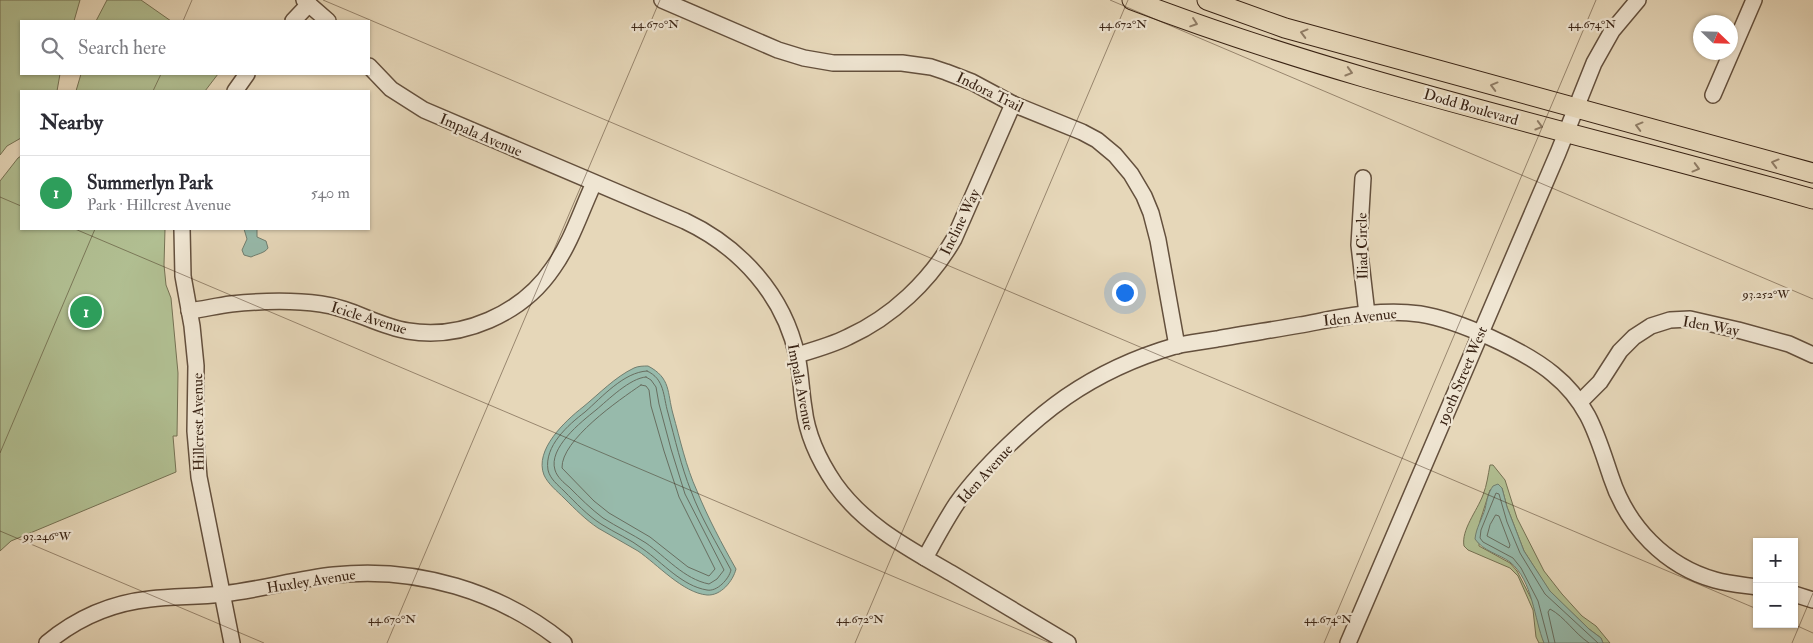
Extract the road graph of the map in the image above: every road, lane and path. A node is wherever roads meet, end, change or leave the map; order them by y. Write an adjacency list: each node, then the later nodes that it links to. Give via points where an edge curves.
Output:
1 (662, 0): 13 (street, Indora Trail, via 790,54 833,63 902,63 931,67 966,79)
2 (1132, 0): 15 (main road, Dodd Boulevard, one-way to 15, via 1304,59)
3 (1207, 0): 14 (main road, Dodd Boulevard, one-way to 3, via 1285,28)
4 (1638, 0): 14 (street, 190th Street West, via 1612,31 1585,81)
5 (1754, 0): 12 (street)
6 (306, 2): 7 (street); 8 (street)
7 (294, 20)
8 (327, 20)
9 (370, 67): 18 (street, Impala Avenue, via 391,89 424,110)
10 (247, 75): 11 (street)
11 (236, 90)
12 (1713, 95)
13 (1013, 104): 24 (street, Indora Trail, via 1097,140 1131,174 1144,196 1156,228); 26 (street, Incline Way, via 954,239 927,277 900,304 865,328 837,342)
14 (1575, 108): 15 (street, 190th Street West); 16 (main road, Dodd Boulevard, one-way to 14)
15 (1566, 134): 19 (main road, Dodd Boulevard, one-way to 19); 23 (street, 190th Street West)
16 (1813, 173)
17 (1363, 178): 22 (street, Iliad Circle, via 1359,245)
18 (594, 183): 21 (street, Icicle Avenue, via 561,256 542,283 507,311 476,325 439,332 410,331 384,325 346,309 298,302 247,303); 26 (street, Impala Avenue, via 696,226 731,249 769,290 785,319)
19 (1813, 199)
20 (182, 230): 21 (street, Hillcrest Avenue, via 184,282)
21 (190, 311): 30 (street, Hillcrest Avenue, via 196,366 197,466)
22 (1367, 314): 23 (street, Iden Avenue, via 1421,314); 24 (street, Iden Avenue)
23 (1480, 334): 27 (street, Iden Avenue, via 1538,362); 37 (street, 190th Street West)
24 (1176, 346): 28 (street, Iden Avenue, via 1108,373 1040,417 956,504)
25 (1813, 354): 27 (street, Iden Way, via 1738,330 1690,319 1670,320 1651,326 1634,337 1620,351 1600,382)
26 (797, 355): 28 (street, Impala Avenue, via 806,418 815,447 829,474 848,501 873,525)
27 (1580, 402): 29 (street, Iden Avenue, via 1597,434 1620,500 1649,542 1673,561 1701,575)
28 (925, 558): 36 (street, Impala Avenue)
29 (1753, 587)
30 (222, 594): 33 (street, Huxley Avenue, via 150,599 118,605 78,622); 34 (street, Hillcrest Avenue); 35 (street, Huxley Avenue, via 335,575 378,573 406,576 441,582 488,597 526,617)
31 (1798, 595): 32 (street)
32 (1813, 600)
33 (47, 643)
34 (232, 643)
35 (564, 643)
36 (1068, 643)
37 (1348, 643)

